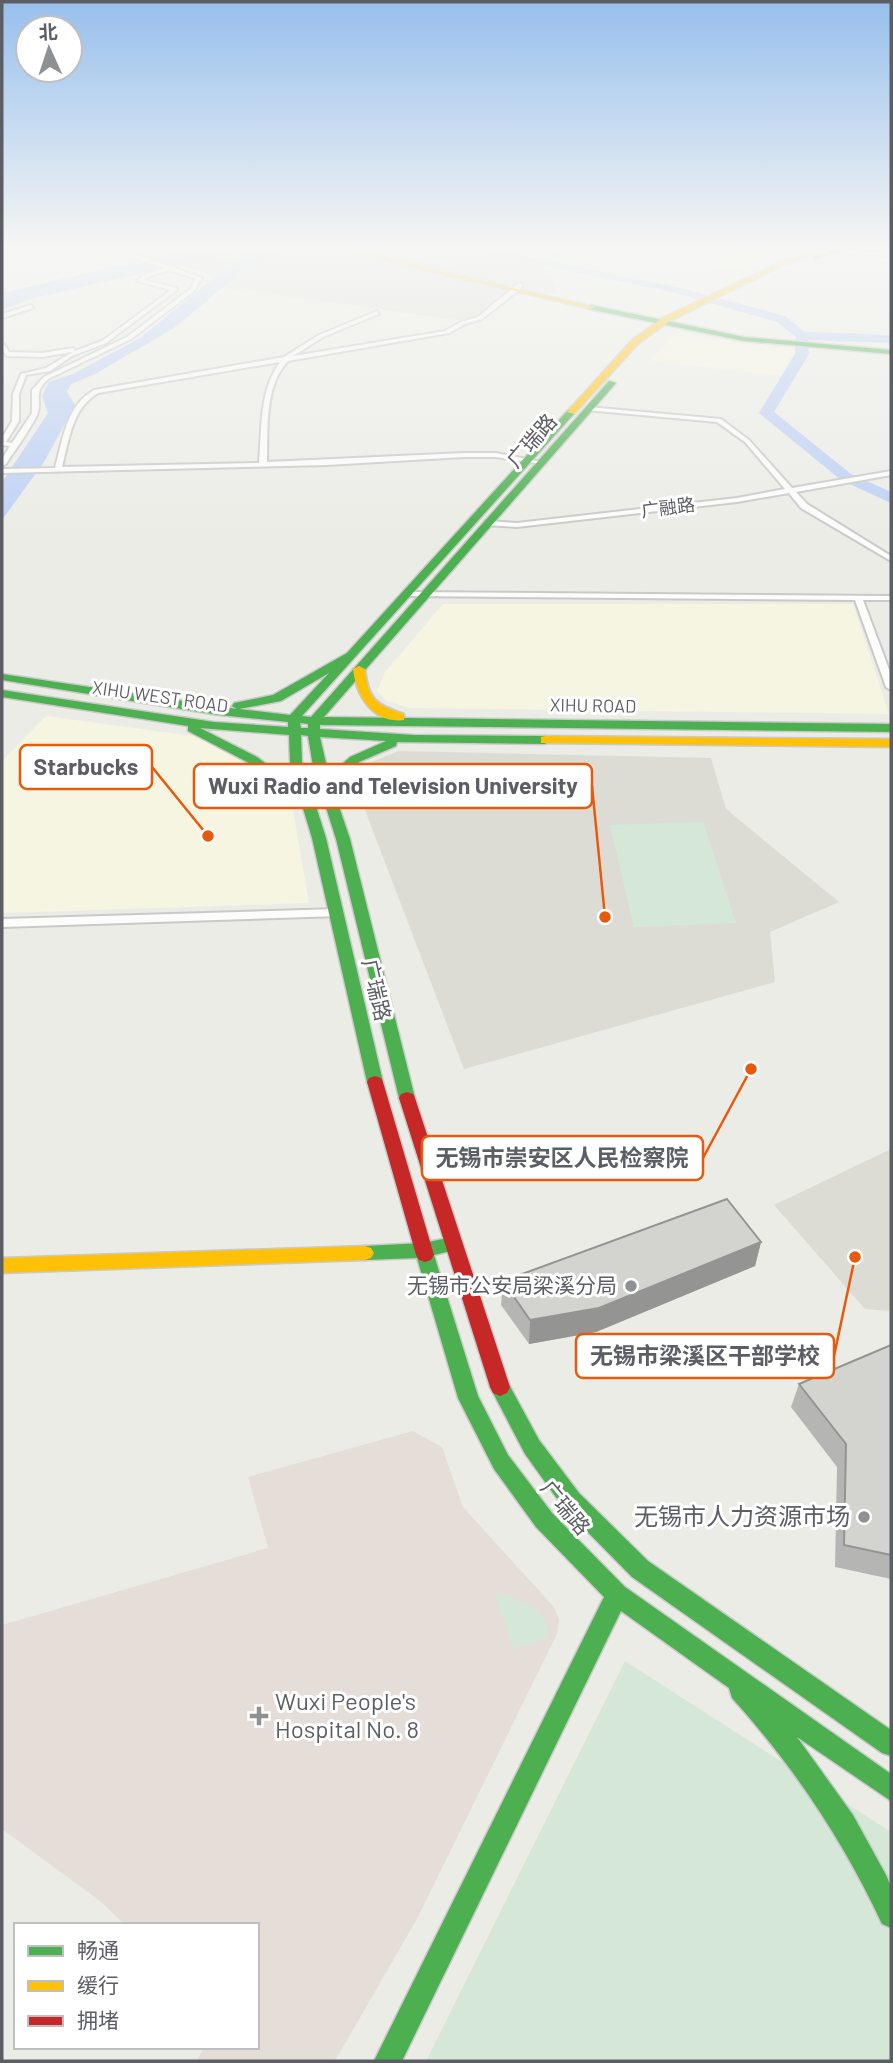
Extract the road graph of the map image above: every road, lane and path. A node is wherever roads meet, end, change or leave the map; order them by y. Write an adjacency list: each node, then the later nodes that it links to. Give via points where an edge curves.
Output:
1 (3, 346): 9 (street, via 7,354 20,356)
2 (92, 346): 9 (street)
3 (111, 346): 13 (street, via 36,386 32,393 35,413)
4 (305, 346): 11 (street)
5 (356, 346): 11 (street)
6 (631, 346): 14 (main road, 广瑞路)
7 (645, 346): 12 (main road, 广瑞路)
8 (828, 346): 10 (main road)
9 (87, 348): 13 (street, via 48,370 24,374 14,398 16,418 2,443)
10 (891, 350)
11 (287, 357): 16 (street, via 272,382); 17 (street, via 88,394 74,414)
12 (588, 410): 14 (main road, 广瑞路); 20 (street, via 719,420 747,440)
13 (14, 445): 15 (street)
14 (533, 462): 16 (street, via 464,455); 21 (main road, 广瑞路); 23 (main road, 广瑞路)
15 (2, 464)
16 (263, 464): 17 (street)
17 (58, 468): 18 (street)
18 (2, 471)
19 (891, 473): 20 (street, 广融路)
20 (793, 491): 21 (street, 广融路, via 517,525); 22 (street, via 804,506)
21 (488, 523): 24 (main road, 广瑞路)
22 (891, 559)
23 (407, 594): 24 (street); 27 (main road, 广瑞路)
24 (426, 594): 25 (street); 27 (main road, 广瑞路)
25 (858, 597): 26 (street); 29 (street)
26 (891, 597)
27 (355, 662): 31 (main road, via 277,698 243,706); 33 (main road, via 364,700 373,707); 34 (main road, 广瑞路); 35 (main road, 广瑞路)
28 (2, 677): 31 (main road, XIHU WEST ROAD)
29 (891, 687)
30 (2, 693): 32 (main road, XIHU WEST ROAD)
31 (196, 707): 34 (main road, XIHU WEST ROAD)
32 (173, 720): 34 (main road, XIHU WEST ROAD); 40 (main road, via 244,755)
33 (428, 723): 35 (main road, XIHU ROAD); 36 (main road, XIHU ROAD)
34 (293, 725): 35 (main road, XIHU ROAD); 40 (main road, 广瑞路)
35 (314, 727): 37 (main road, XIHU ROAD); 39 (main road, 广瑞路)
36 (891, 728)
37 (414, 739): 38 (main road, XIHU ROAD); 39 (main road, via 359,753 338,768)
38 (891, 743)
39 (326, 789): 43 (main road, 广瑞路, via 342,835 411,1115)
40 (307, 802): 41 (main road, 广瑞路)
41 (337, 913): 42 (street); 44 (main road, 广瑞路, via 384,1119)
42 (2, 923)
43 (453, 1244): 44 (main road); 48 (main road, 广瑞路, via 500,1388 532,1447 572,1500 640,1569)
44 (424, 1250): 45 (main road); 46 (main road, 广瑞路, via 468,1398 502,1462 544,1520)
45 (2, 1266)
46 (617, 1595): 47 (main road, 广瑞路); 51 (main road)
47 (708, 1659): 49 (main road, 广瑞路); 50 (main road, via 755,1705 829,1796 873,1870)
48 (891, 1744)
49 (891, 1789)
50 (891, 1915)
51 (388, 2061)

